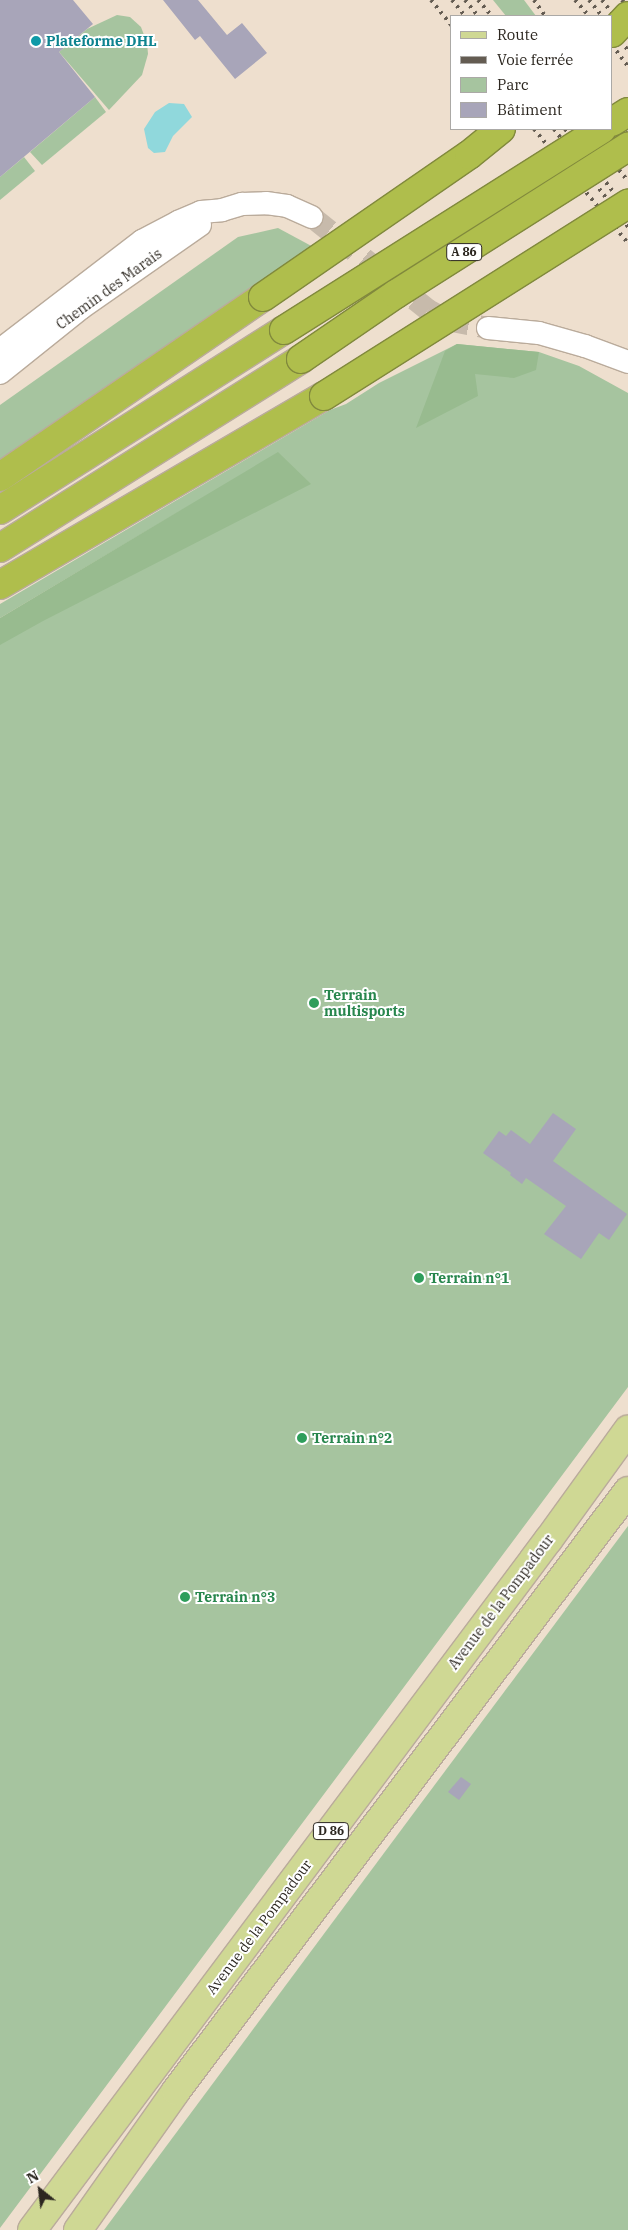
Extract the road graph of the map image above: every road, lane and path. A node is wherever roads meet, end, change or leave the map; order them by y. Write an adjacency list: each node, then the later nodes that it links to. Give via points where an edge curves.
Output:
1 (628, 16): 2 (highway, bridge)
2 (613, 31)
3 (628, 112): 4 (highway, bridge)
4 (613, 121)
5 (500, 130): 15 (highway, bridge, via 453,166)
6 (600, 130): 16 (highway, A 86, bridge)
7 (628, 147): 17 (highway, A 86, bridge, via 396,294 301,359)
8 (628, 204): 18 (highway, bridge, via 324,396)
9 (222, 210): 10 (street, Chemin des Marais, via 242,204 266,203 287,206); 12 (street, Chemin des Marais, via 201,212 142,241); 14 (street, Chemin des Marais, via 81,308)
10 (312, 217)
11 (488, 328): 13 (street, via 539,333)
12 (0, 350)
13 (628, 362)
14 (0, 373)
15 (0, 477)
16 (0, 510)
17 (0, 548)
18 (0, 585)
19 (628, 1430): 21 (main road, Avenue de la Pompadour / D 86)
20 (628, 1491): 22 (main road, D 86, via 176,2091)
21 (32, 2230)
22 (78, 2230)

